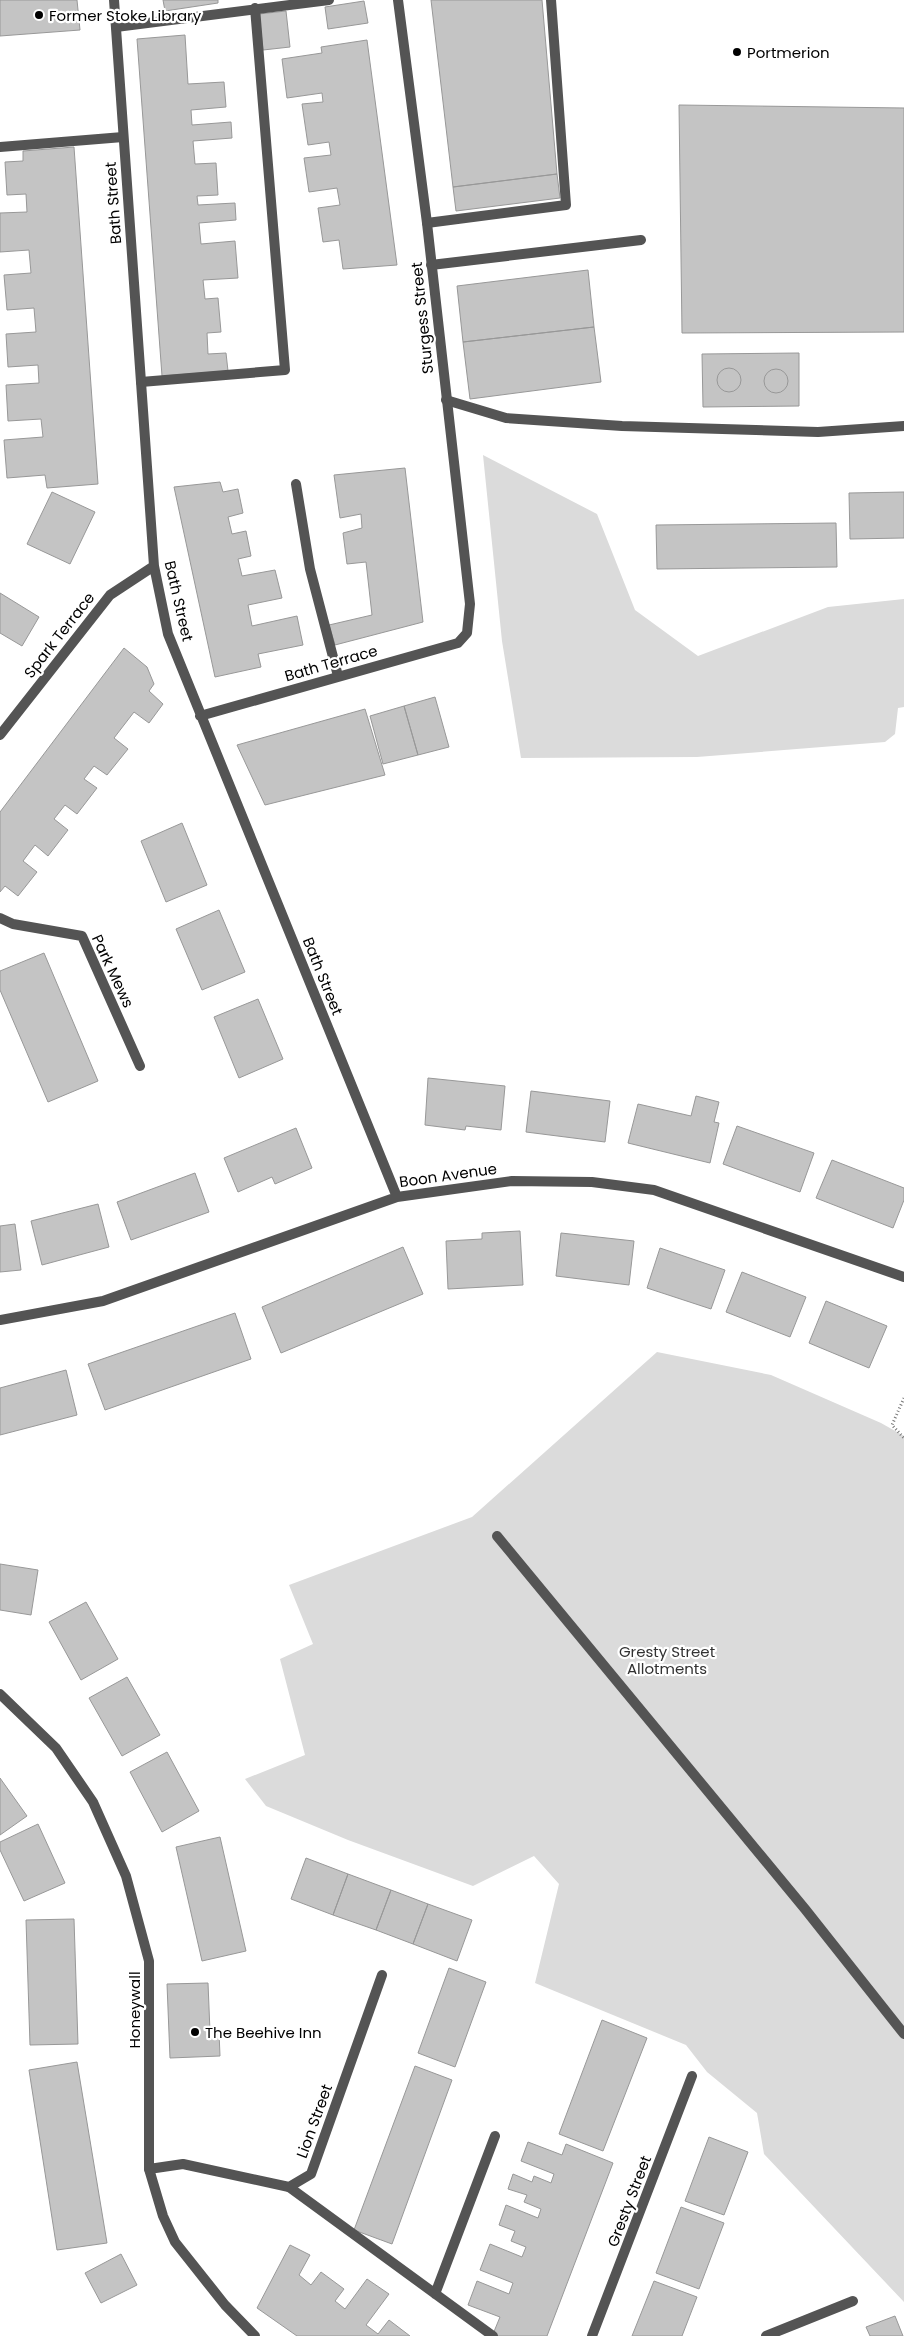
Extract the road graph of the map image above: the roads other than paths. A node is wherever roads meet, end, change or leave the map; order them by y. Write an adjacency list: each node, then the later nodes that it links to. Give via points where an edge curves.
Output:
1 (114, 0): 6 (street, Bath Street)
2 (329, 0): 5 (street)
3 (398, 0): 9 (street, Sturgess Street)
4 (551, 0): 9 (street, via 566,205)
5 (255, 8): 6 (street); 12 (street, via 285,370)
6 (116, 27): 7 (street, Bath Street)
7 (123, 136): 8 (street); 12 (street, Bath Street)
8 (0, 147)
9 (427, 223): 11 (street, Sturgess Street)
10 (641, 240): 11 (street)
11 (431, 265): 13 (street, Sturgess Street)
12 (141, 382): 16 (street, Bath Street)
13 (446, 400): 14 (street, via 506,418 622,426 818,432); 17 (street, Sturgess Street, via 470,604)
14 (904, 426)
15 (296, 484): 18 (street, via 310,569)
16 (154, 566): 19 (street, Bath Street, via 168,634); 20 (street, Spark Terrace, via 110,595)
17 (467, 633): 18 (street, Bath Terrace, via 458,643)
18 (338, 676): 19 (street, Bath Terrace)
19 (200, 716): 23 (street, Bath Street)
20 (0, 736)
21 (0, 918): 22 (street, Park Mews, via 13,924 82,936)
22 (140, 1066)
23 (397, 1197): 24 (street, Boon Avenue, via 512,1181 592,1182 654,1190); 25 (street, Boon Avenue, via 103,1301)
24 (904, 1277)
25 (0, 1320)
26 (497, 1536): 29 (street)
27 (0, 1694): 32 (street, Honeywall, via 56,1748 93,1802 126,1876 149,1961)
28 (382, 1975): 33 (street, Lion Street, via 311,2174)
29 (904, 2034)
30 (692, 2076): 38 (street, Gresty Street)
31 (495, 2136): 34 (street)
32 (149, 2169): 33 (street, via 183,2164); 36 (street, Honeywall, via 163,2216 175,2242 225,2305)
33 (289, 2187): 34 (street)
34 (435, 2294): 37 (street)
35 (853, 2301): 39 (street)
36 (255, 2336)
37 (493, 2336)
38 (592, 2336)
39 (766, 2336)

